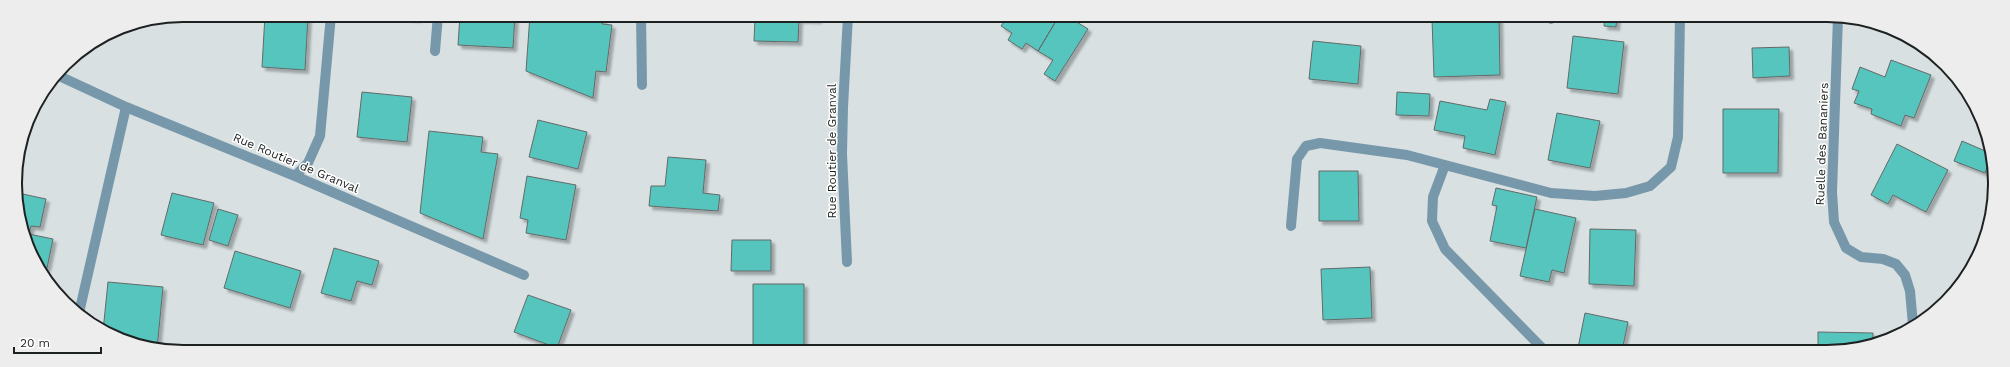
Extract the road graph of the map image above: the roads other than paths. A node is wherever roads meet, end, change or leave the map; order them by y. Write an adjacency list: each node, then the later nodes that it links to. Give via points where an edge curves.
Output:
1 (330, 22): 12 (street, via 320,136 308,163)
2 (437, 22): 7 (street)
3 (641, 22): 9 (street)
4 (848, 22): 14 (street, Rue Routier de Granval, via 842,146)
5 (1680, 22): 11 (street, via 1678,138 1671,167 1650,186 1626,193 1595,196 1552,193)
6 (1838, 22): 17 (street, Ruelle des Bananiers, via 1832,192 1834,222 1846,248 1861,257 1883,259 1896,264 1905,275 1910,291)
7 (435, 51)
8 (62, 77): 10 (street, Rue Routier de Granval)
9 (642, 85)
10 (126, 107): 12 (street, Rue Routier de Granval); 16 (street)
11 (1445, 165): 13 (street, via 1407,155 1320,143 1306,146 1297,159); 18 (street, via 1433,198 1432,221 1445,249)
12 (295, 176): 15 (street, Rue Routier de Granval)
13 (1291, 226)
14 (847, 262)
15 (524, 275)
16 (80, 308)
17 (1913, 320)
18 (1539, 345)

